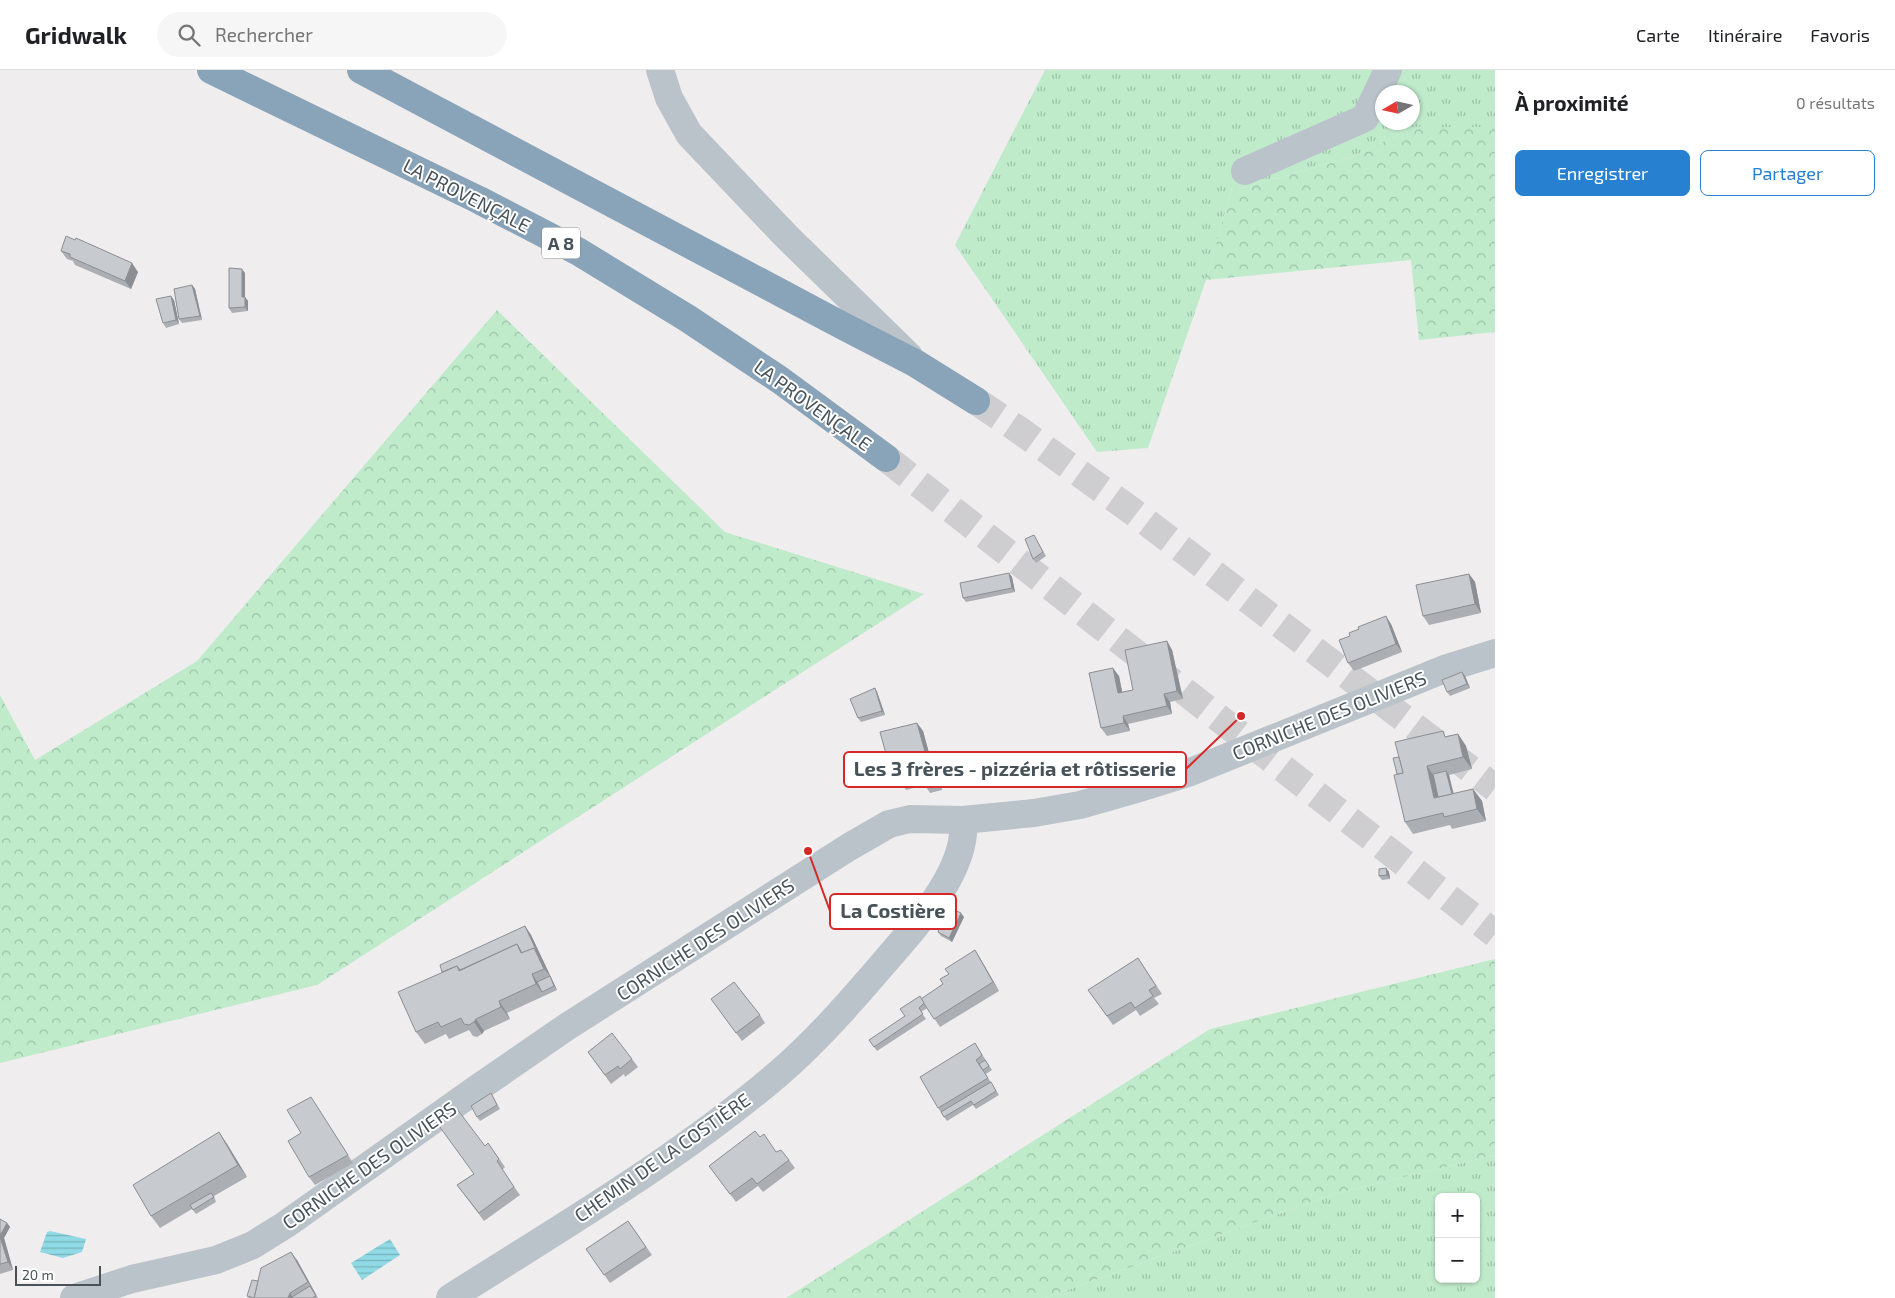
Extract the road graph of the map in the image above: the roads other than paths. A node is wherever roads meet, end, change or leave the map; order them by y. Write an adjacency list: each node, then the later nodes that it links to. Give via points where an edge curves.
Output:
1 (211, 70): 8 (highway, LA PROVENÇALE / A 8, via 579,252 780,380)
2 (361, 70): 6 (highway)
3 (660, 70): 6 (street, via 669,98 689,134 786,236)
4 (1388, 70): 5 (street, via 1365,118)
5 (1245, 171)
6 (915, 362): 7 (highway)
7 (976, 401)
8 (886, 458)
9 (1495, 652): 10 (street, CORNICHE DES OLIVIERS, via 1447,668 1188,773 1080,805)
10 (963, 820): 11 (street, CORNICHE DES OLIVIERS, via 910,819 889,824 872,833 568,1026 253,1245 216,1260 132,1279); 12 (street, CHEMIN DE LA COSTIÈRE, via 964,832 953,869 927,914 804,1049 710,1128)
11 (74, 1298)
12 (450, 1298)

